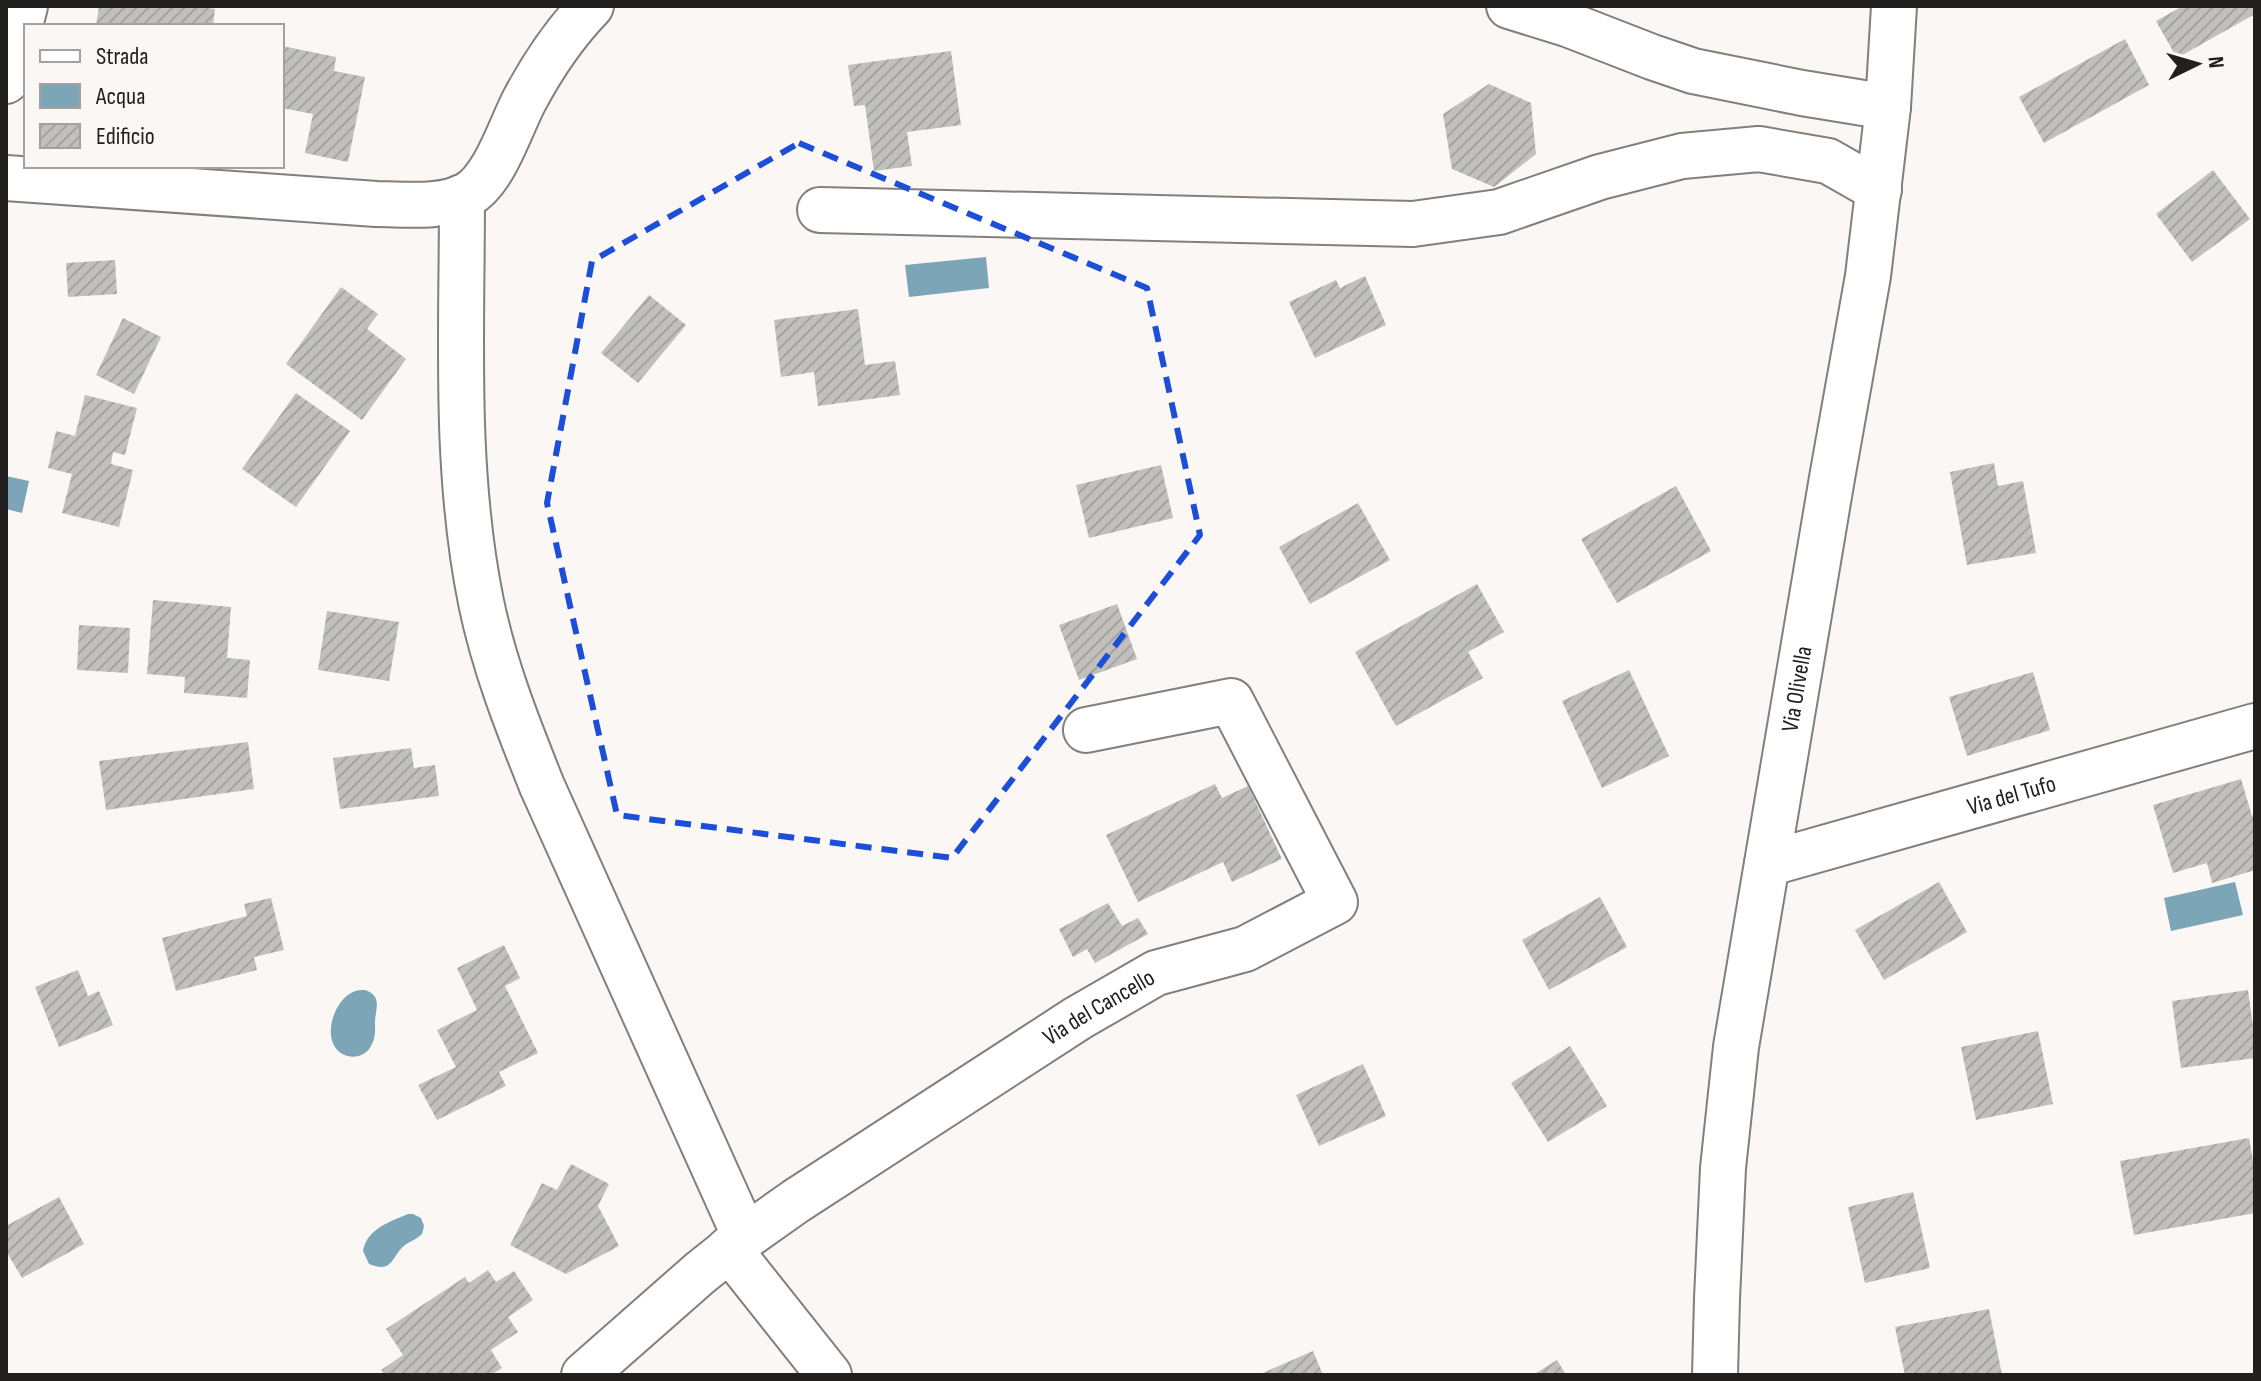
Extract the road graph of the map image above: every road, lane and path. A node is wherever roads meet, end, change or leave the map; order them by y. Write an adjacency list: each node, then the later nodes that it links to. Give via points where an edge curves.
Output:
1 (25, 6): 5 (street)
2 (591, 6): 9 (street, via 535,81 487,174)
3 (1509, 6): 6 (street, via 1693,71)
4 (1894, 6): 6 (street, Via Olivella)
5 (6, 81)
6 (1888, 107): 8 (street, Via Olivella)
7 (6, 178): 9 (street, via 376,204 430,204)
8 (1879, 190): 10 (street, via 1828,161 1759,149 1682,156 1499,212 1413,224); 13 (street, Via Olivella)
9 (462, 197): 14 (street, via 462,447 469,534 489,636 542,786)
10 (820, 210)
11 (2255, 726): 13 (street, Via del Tufo)
12 (1086, 730): 14 (street, Via del Cancello, via 1231,701 1335,902 1245,949 1156,973 1116,995)
13 (1767, 864): 17 (street, Via Olivella, via 1727,1123)
14 (737, 1243): 15 (street, Via del Cancello); 16 (street)
15 (584, 1375)
16 (829, 1375)
17 (1715, 1375)

